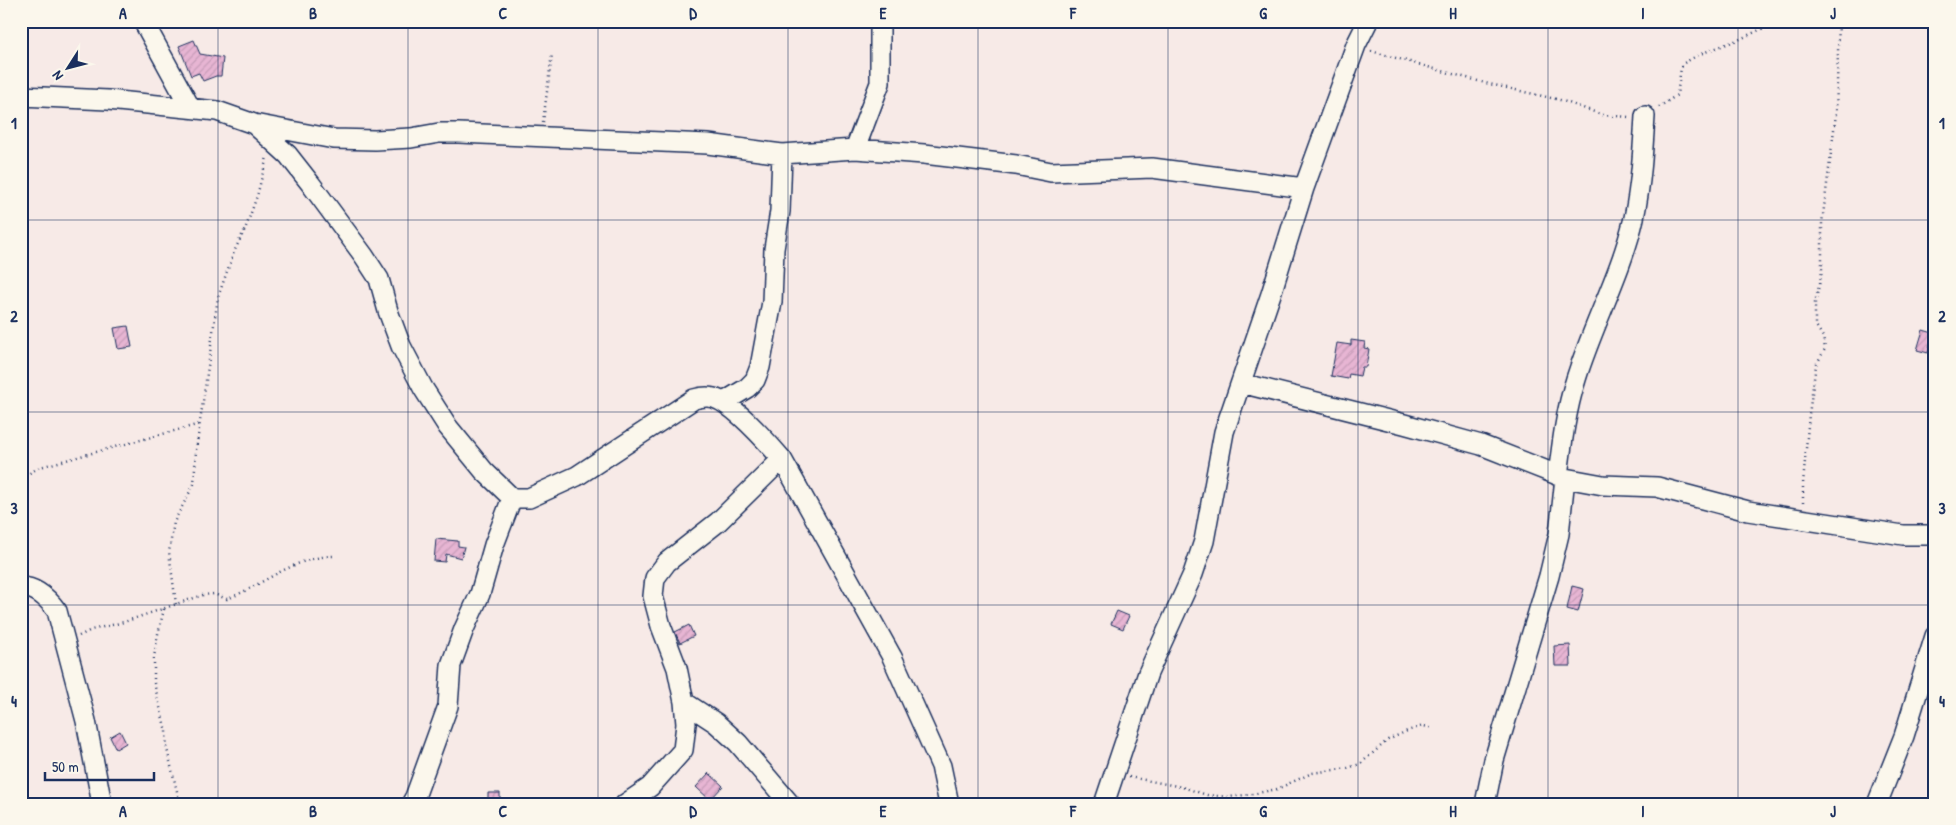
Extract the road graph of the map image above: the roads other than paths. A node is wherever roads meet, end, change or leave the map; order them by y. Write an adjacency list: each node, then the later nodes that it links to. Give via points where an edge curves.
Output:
1 (143, 21): 5 (street)
2 (880, 21): 8 (street, via 880,82)
3 (1368, 21): 10 (street, via 1356,45)
4 (21, 96): 5 (street)
5 (190, 107): 7 (street, via 217,111)
6 (1645, 116): 14 (street, via 1634,219 1617,273 1576,378 1564,422)
7 (254, 124): 9 (street, via 334,139 375,140 446,133 541,136 708,144); 15 (street, via 288,155 379,279 401,346 423,388 448,427 484,471)
8 (855, 149): 9 (street); 10 (street, via 1007,164 1052,172 1152,168)
9 (782, 154): 12 (street, via 772,302 760,367 751,384)
10 (1304, 188): 11 (street)
11 (1241, 383): 14 (street, via 1481,445); 25 (street, via 1224,432 1204,541 1193,574 1148,673)
12 (724, 402): 13 (street); 15 (street, via 712,397 694,399 577,476 529,498)
13 (782, 459): 19 (street, via 718,522 667,562 655,578 653,596 677,668); 24 (street, via 892,657 941,766)
14 (1561, 477): 16 (street, via 1603,485 1658,487 1748,511 1902,535); 26 (street, via 1559,534 1553,560 1494,760)
15 (512, 498): 21 (street, via 452,665 448,706)
16 (1935, 535)
17 (21, 586): 20 (street, via 40,594 57,611 86,721)
18 (1935, 636): 27 (street, via 1904,736)
19 (684, 702): 22 (street, via 683,750 650,787); 23 (street, via 716,723 738,743)
20 (102, 804)
21 (411, 804)
22 (625, 804)
23 (790, 804)
24 (949, 804)
25 (1104, 804)
26 (1485, 804)
27 (1877, 804)

